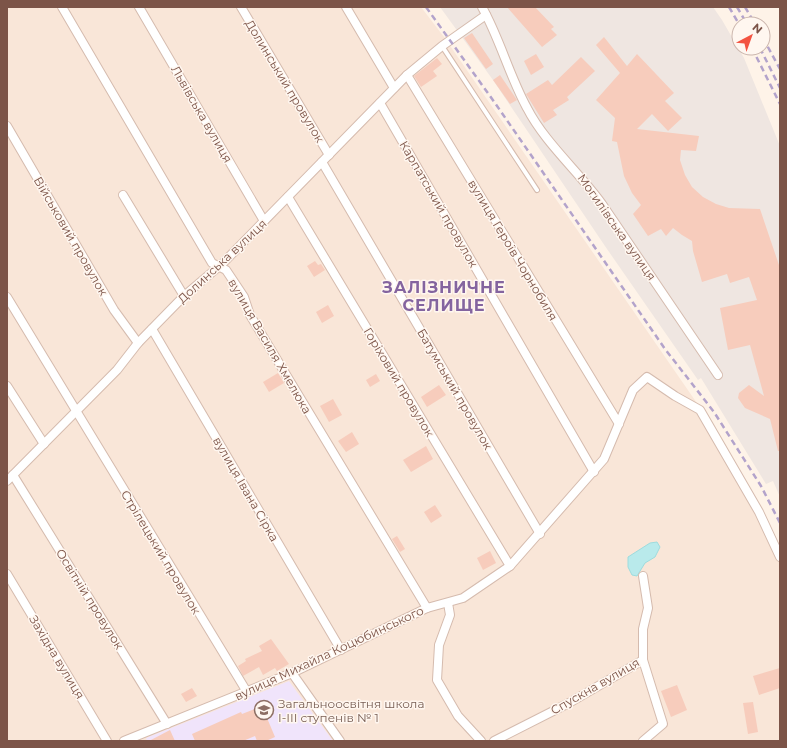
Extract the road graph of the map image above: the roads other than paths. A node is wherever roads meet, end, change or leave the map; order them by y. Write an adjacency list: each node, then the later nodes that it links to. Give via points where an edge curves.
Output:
1 (62, 7): 18 (street, вулиця Василя Хмелюка, via 212,263)
2 (139, 7): 17 (street, Львівська вулиця)
3 (241, 7): 12 (street, Долинський провулок)
4 (346, 7): 9 (street)
5 (482, 7): 6 (street, Могилівська вулиця)
6 (486, 15): 7 (street, Долинська вулиця); 23 (street, Могилівська вулиця, via 527,108 549,141 583,178 602,204)
7 (442, 46): 8 (street, Долинська вулиця); 14 (lane)
8 (407, 75): 9 (street, Долинська вулиця); 26 (street, вулиця Героїв Чорнобиля)
9 (394, 88): 10 (street, Долинська вулиця)
10 (380, 103): 12 (street, Долинська вулиця); 28 (street, Карпатський провулок)
11 (7, 126): 22 (street, Військовий провулок, via 114,310)
12 (329, 154): 13 (street, Долинська вулиця)
13 (322, 162): 16 (street, Долинська вулиця); 31 (street, Батумський провулок)
14 (537, 190)
15 (123, 195): 19 (street)
16 (288, 197): 17 (street, Долинська вулиця); 33 (street, Горіховий провулок)
17 (264, 221): 18 (street, Долинська вулиця)
18 (219, 266): 19 (street, Долинська вулиця); 37 (street, вулиця Василя Хмелюка, via 226,270 244,297 250,315)
19 (184, 296): 21 (street, Долинська вулиця)
20 (7, 297): 25 (street, Стрілецький провулок)
21 (152, 329): 22 (street, Долинська вулиця); 38 (street, вулиця Івана Сірка)
22 (138, 343): 25 (street, Долинська вулиця, via 117,370)
23 (718, 375)
24 (7, 386): 27 (street)
25 (76, 412): 27 (street, Долинська вулиця); 41 (street, Стрілецький провулок)
26 (619, 424): 28 (street, вулиця Михайла Коцюбинського, via 604,459); 32 (street, вулиця Михайла Коцюбинського, via 634,390 647,377 700,410 759,512)
27 (44, 444): 29 (street, Долинська вулиця)
28 (594, 472): 31 (street, вулиця Михайла Коцюбинського)
29 (13, 475): 30 (street, Долинська вулиця); 42 (street, Освітній провулок)
30 (7, 481)
31 (540, 534): 33 (street, вулиця Михайла Коцюбинського)
32 (780, 557)
33 (510, 566): 36 (street, вулиця Михайла Коцюбинського, via 463,598)
34 (7, 574): 43 (street, Західна вулиця)
35 (643, 576): 39 (street, Спускна вулиця, via 648,608 643,629)
36 (448, 603): 37 (street, вулиця Михайла Коцюбинського); 46 (street, via 450,615 439,645 437,680 458,716)
37 (426, 608): 38 (street, вулиця Михайла Коцюбинського)
38 (341, 650): 40 (street, вулиця Михайла Коцюбинського)
39 (643, 660): 47 (street, Спускна вулиця); 48 (street, via 663,724)
40 (292, 673): 41 (street, вулиця Михайла Коцюбинського); 45 (street)
41 (247, 692): 42 (street, вулиця Михайла Коцюбинського)
42 (167, 724): 44 (street, вулиця Михайла Коцюбинського)
43 (107, 741)
44 (124, 741)
45 (340, 741)
46 (481, 741)
47 (494, 741)
48 (643, 741)

